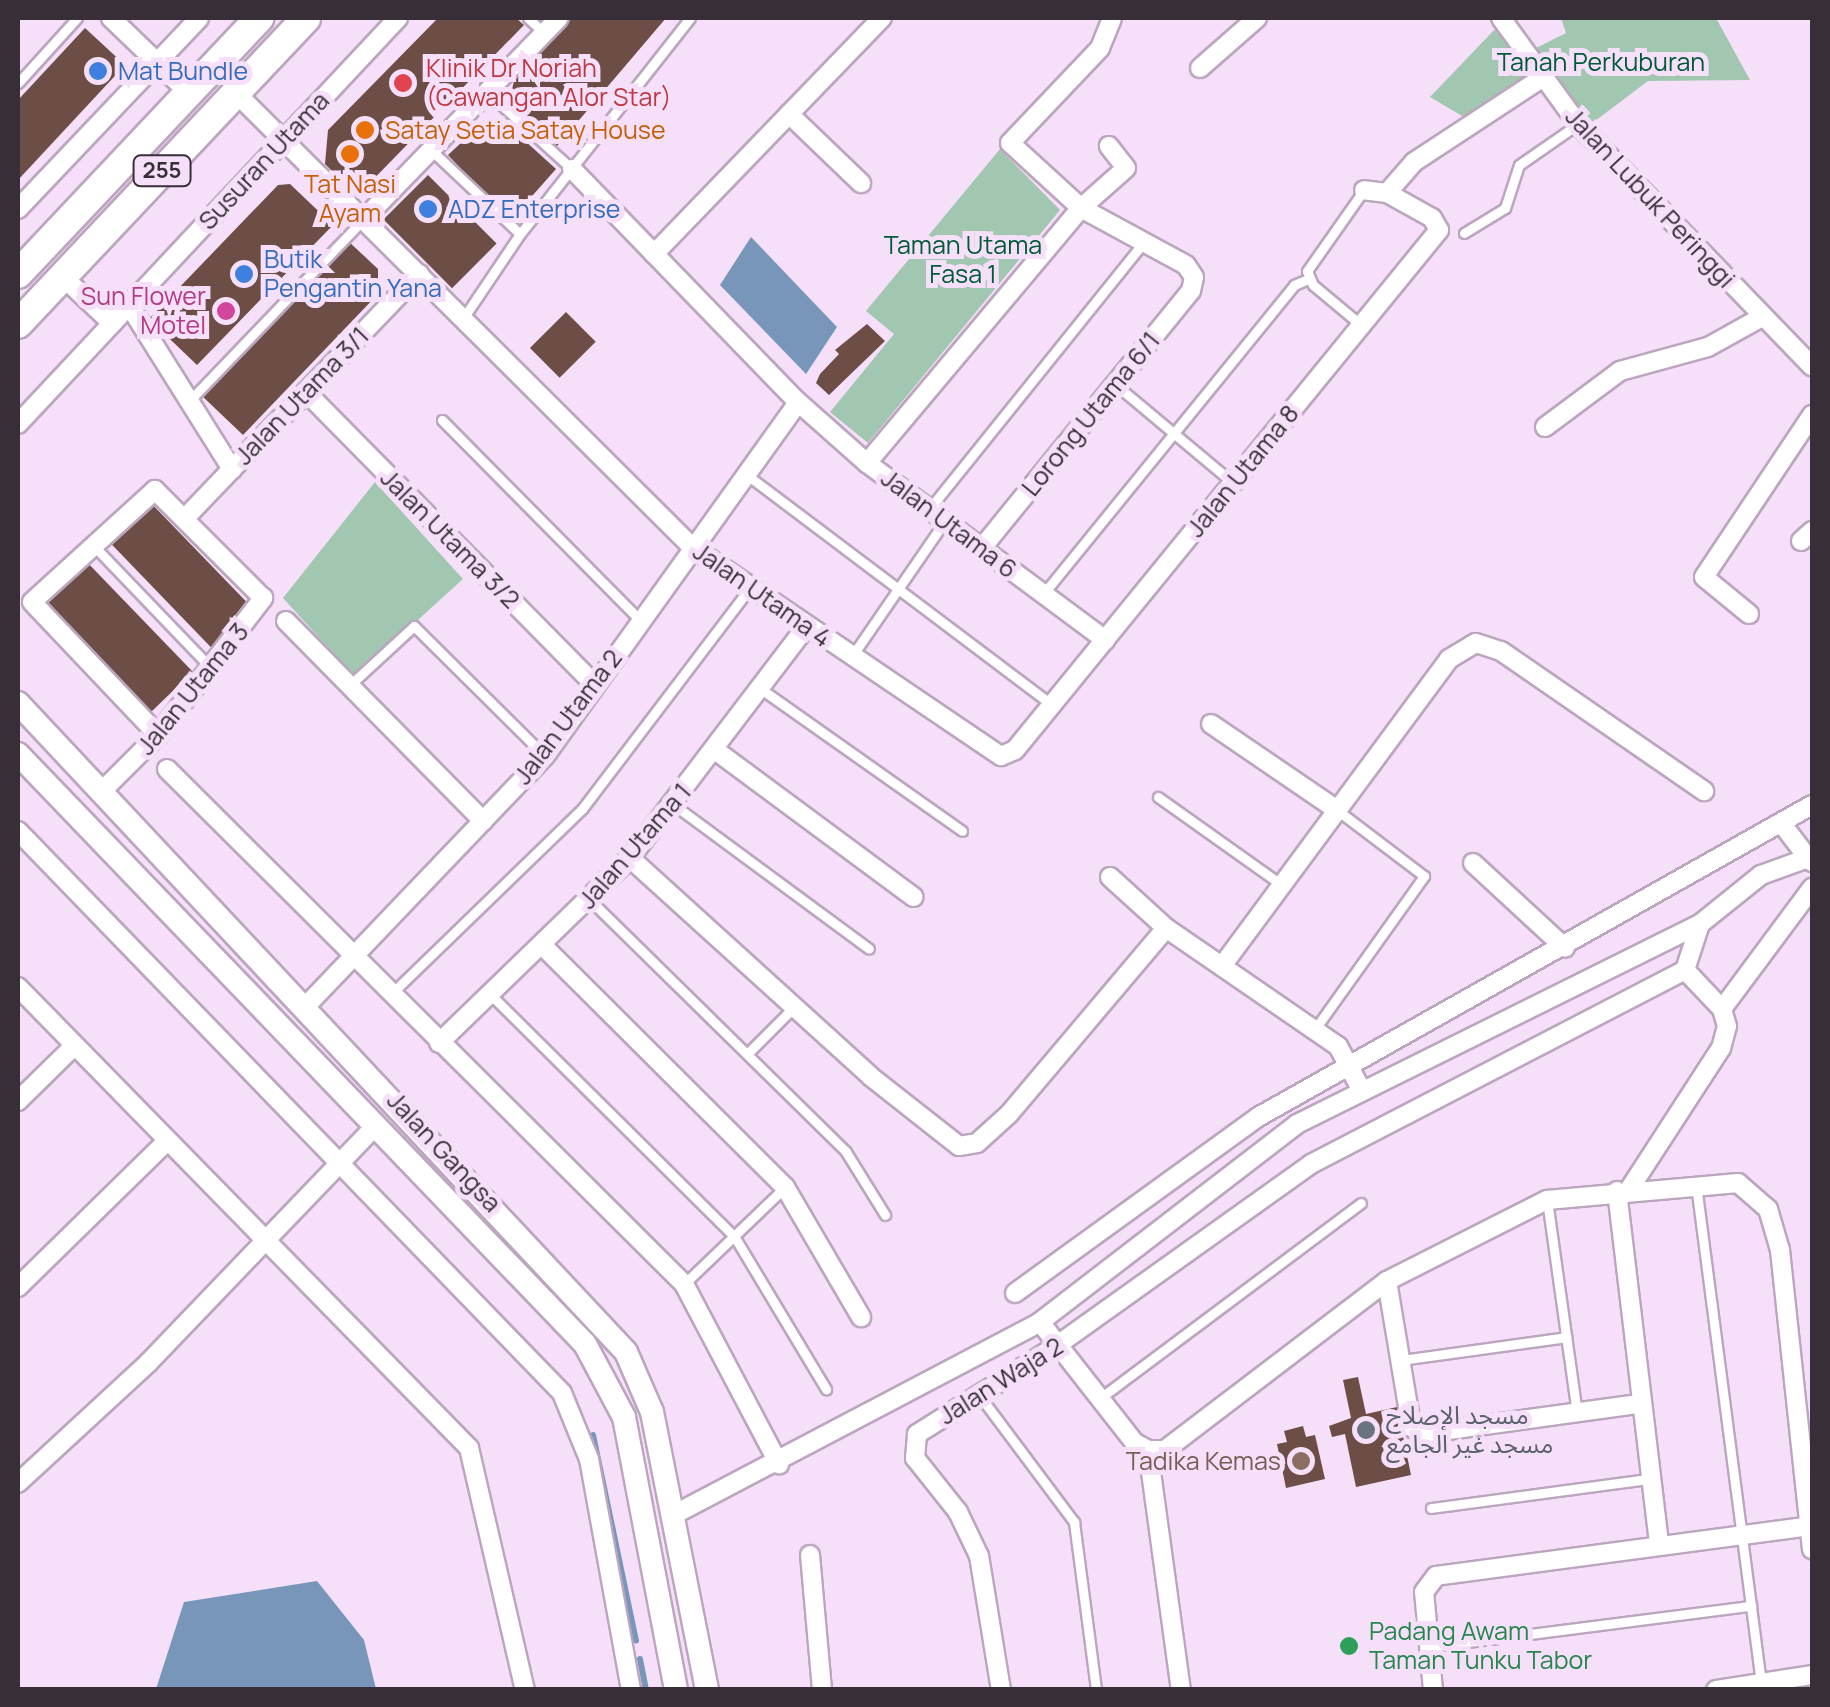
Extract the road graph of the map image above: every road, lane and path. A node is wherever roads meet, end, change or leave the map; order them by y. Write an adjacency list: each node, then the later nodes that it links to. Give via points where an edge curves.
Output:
1 (77, 18): 18 (lane)
2 (111, 18): 15 (street)
3 (199, 18): 15 (street)
4 (259, 18): 19 (main road, 255)
5 (306, 18): 20 (main road, 255)
6 (398, 18): 24 (street, Susuran Utama)
7 (528, 18): 14 (lane)
8 (559, 18): 14 (street)
9 (690, 18): 27 (lane)
10 (882, 18): 22 (street)
11 (1112, 18): 31 (street, via 1100,48 1010,143)
12 (1257, 18): 16 (street)
13 (1501, 18): 17 (street, Jalan Lubuk Peringgi)
14 (544, 33): 21 (street)
15 (158, 63): 19 (street); 32 (street)
16 (1200, 68)
17 (1542, 78): 23 (street, Jalan Lubuk Peringgi); 30 (street, via 1414,162)
18 (18, 83)
19 (189, 92): 38 (main road, 255)
20 (236, 92): 24 (street, Jalan Utama 4); 40 (main road, 255)
21 (486, 92): 26 (street); 27 (lane)
22 (789, 114): 28 (street); 37 (street)
23 (1578, 124): 34 (lane, via 1520,164 1504,208); 44 (street, Jalan Lubuk Peringgi)
24 (283, 140): 33 (street, Jalan Utama 4); 42 (street, Susuran Utama)
25 (1109, 146): 31 (street, via 1126,168)
26 (431, 150): 33 (street); 35 (lane)
27 (572, 169): 35 (lane); 37 (street)
28 (861, 184)
29 (1364, 190): 30 (street); 41 (lane, via 1310,263)
30 (1387, 193): 47 (street, Jalan Utama 8, via 1432,218 1438,230)
31 (1081, 208): 36 (street); 58 (street)
32 (18, 209)
33 (363, 220): 39 (street, Jalan Utama 4); 51 (lane)
34 (1464, 232)
35 (520, 234): 43 (lane)
36 (1141, 246): 49 (street, Lorong Utama 6/1, via 1194,276 1191,291); 62 (lane)
37 (654, 254): 52 (street)
38 (18, 274)
39 (419, 274): 43 (street, Jalan Utama 4); 50 (street, Jalan Utama 3/1)
40 (62, 276): 45 (street); 46 (main road, 255)
41 (1308, 278): 47 (lane); 57 (lane, via 1294,285)
42 (129, 305): 45 (street, Susuran Utama); 51 (street)
43 (464, 317): 66 (street, Jalan Utama 4)
44 (1762, 317): 48 (street, Jalan Lubuk Peringgi); 56 (street, via 1708,347 1620,371)
45 (112, 323): 55 (street, Susuran Utama)
46 (18, 324)
47 (1361, 326): 61 (street, Jalan Utama 8)
48 (1812, 366)
49 (1115, 384): 57 (lane); 67 (street, Lorong Utama 6/1)
50 (306, 392): 59 (street, Jalan Utama 3/1); 79 (street, Jalan Utama 3/2)
51 (192, 397): 59 (street)
52 (798, 402): 58 (street, Jalan Utama 6); 60 (street, Jalan Utama 2)
53 (1812, 415): 71 (street, via 1704,577)
54 (442, 420): 72 (lane)
55 (18, 424)
56 (1546, 427)
57 (1174, 432): 61 (lane); 70 (lane)
58 (867, 463): 62 (street, Jalan Utama 6)
59 (232, 469): 63 (street, Jalan Utama 3/1)
60 (745, 474): 66 (street, Jalan Utama 2); 69 (lane)
61 (1233, 482): 75 (street, Jalan Utama 8)
62 (928, 510): 64 (street, Jalan Utama 6)
63 (186, 517): 65 (street, Jalan Utama 3, via 164,494 146,493); 77 (street, Jalan Utama 3, via 262,598)
64 (944, 522): 67 (street, Jalan Utama 6); 69 (lane)
65 (92, 543): 77 (lane); 84 (street, via 32,602)
66 (692, 547): 68 (street, Jalan Utama 4); 72 (street, Jalan Utama 2)
67 (981, 550): 70 (street, Jalan Utama 6)
68 (751, 586): 74 (street, Jalan Utama 4); 118 (lane, via 582,809)
69 (898, 590): 76 (lane); 82 (lane)
70 (1043, 594): 75 (street, Jalan Utama 6)
71 (1748, 614)
72 (640, 620): 79 (street, Jalan Utama 2)
73 (286, 621): 78 (street, Jalan Utama 3)
74 (807, 626): 76 (street, Jalan Utama 4); 80 (street, Jalan Utama 1)
75 (1105, 640): 82 (street, Jalan Utama 8)
76 (851, 658): 88 (street, Jalan Utama 4)
77 (211, 668): 84 (street, Jalan Utama 3)
78 (349, 685): 87 (lane, via 414,626); 96 (street, Jalan Utama 3)
79 (595, 685): 87 (street, Jalan Utama 2)
80 (760, 689): 85 (street, Jalan Utama 1); 99 (lane)
81 (18, 703): 91 (main road, Jalan Gangsa)
82 (1052, 705): 88 (street, Jalan Utama 8, via 1016,750)
83 (1212, 724): 95 (street)
84 (158, 735): 91 (street, Jalan Utama 3)
85 (715, 750): 93 (street, Jalan Utama 1); 106 (street)
86 (18, 754): 129 (main road, Jalan Gangsa)
87 (545, 756): 96 (street, Jalan Utama 2)
88 (1001, 756)
89 (167, 769): 113 (street)
90 (1704, 790): 95 (street, via 1500,651 1476,643 1449,659)
91 (102, 791): 120 (main road, Jalan Gangsa)
92 (1158, 796): 104 (lane)
93 (674, 805): 100 (street, Jalan Utama 1); 112 (lane)
94 (1812, 805): 97 (street)
95 (1337, 810): 104 (street); 122 (lane, via 1424,876)
96 (482, 821): 113 (street, Jalan Utama 2)
97 (1782, 824): 101 (street); 111 (street)
98 (18, 831): 131 (street)
99 (962, 831)
100 (630, 858): 107 (street, Jalan Utama 1); 119 (street)
101 (1810, 860): 108 (street, via 1762,876)
102 (1473, 862): 111 (street)
103 (1110, 876): 109 (street)
104 (1282, 885): 114 (street)
105 (1812, 888): 121 (street)
106 (914, 897)
107 (590, 900): 110 (street, Jalan Utama 1); 125 (lane)
108 (1700, 924): 115 (street); 127 (street)
109 (1166, 928): 114 (street); 119 (street, via 1008,1114 968,1146 948,1142)
110 (543, 946): 117 (street, Jalan Utama 1); 134 (street)
111 (1565, 948): 126 (street)
112 (870, 949)
113 (352, 958): 118 (street); 120 (street, Jalan Utama 2)
114 (1222, 966): 122 (street)
115 (1685, 970): 121 (street); 149 (street, Jalan Waja 2, via 1311,1164)
116 (18, 987): 124 (street)
117 (491, 995): 123 (street, Jalan Utama 1); 140 (lane)
118 (390, 996): 123 (street)
119 (796, 1005): 125 (lane)
120 (306, 1006): 161 (main road, Jalan Gangsa, via 626,1352 652,1412)
121 (1722, 1009): 135 (street, via 1727,1026 1721,1048)
122 (1315, 1030): 126 (street, via 1338,1046)
123 (439, 1044): 143 (street)
124 (74, 1046): 128 (street); 130 (street)
125 (748, 1053): 139 (lane, via 846,1152)
126 (1349, 1066): 127 (street); 132 (street, via 1258,1117)
127 (1362, 1089): 138 (street, via 1297,1124)
128 (18, 1102)
129 (374, 1128): 131 (street); 173 (main road, Jalan Gangsa, via 585,1344 616,1391)
130 (167, 1141): 141 (street); 144 (street)
131 (340, 1160): 141 (street); 172 (street, via 562,1393 588,1459)
132 (1168, 1182): 138 (street); 145 (street)
133 (1696, 1183): 135 (street); 162 (street, via 1745,1186 1768,1210 1780,1250); 163 (lane)
134 (785, 1187): 140 (lane); 146 (street)
135 (1623, 1190): 136 (street); 154 (street)
136 (1547, 1200): 142 (street); 148 (lane)
137 (1361, 1203): 153 (lane)
138 (1188, 1208): 147 (street)
139 (885, 1215)
140 (734, 1236): 143 (lane); 151 (lane)
141 (265, 1242): 159 (street); 171 (street, via 470,1448)
142 (1387, 1281): 150 (street); 156 (street, via 1165,1450)
143 (684, 1284): 157 (street)
144 (18, 1287)
145 (1015, 1294)
146 (861, 1317)
147 (1040, 1322): 149 (street); 157 (street)
148 (1566, 1337): 150 (lane); 155 (lane)
149 (1056, 1346): 152 (street, Jalan Waja 2); 153 (street)
150 (1400, 1360): 155 (street, via 1418,1434)
151 (826, 1389)
152 (979, 1395): 176 (street, Jalan Waja 2, via 917,1434 912,1450 971,1534); 177 (lane, via 1074,1522)
153 (1099, 1400): 156 (street)
154 (1639, 1404): 155 (street); 158 (street)
155 (1578, 1414)
156 (1148, 1450): 178 (street)
157 (780, 1464): 161 (street)
158 (1649, 1479): 160 (lane); 164 (street)
159 (18, 1483)
160 (1431, 1508)
161 (675, 1514): 174 (main road, Jalan Gangsa)
162 (1809, 1526): 163 (street); 165 (street)
163 (1740, 1532): 164 (street); 167 (lane)
164 (1659, 1542): 168 (street, via 1436,1576 1424,1592)
165 (1812, 1549)
166 (810, 1555): 175 (street)
167 (1751, 1606): 168 (lane); 170 (lane)
168 (1430, 1646): 179 (street)
169 (1812, 1674): 170 (street)
170 (1761, 1683): 180 (street)
171 (525, 1690)
172 (632, 1690)
173 (676, 1690)
174 (707, 1690)
175 (822, 1690)
176 (1001, 1690)
177 (1096, 1690)
178 (1180, 1690)
179 (1433, 1690)
180 (1716, 1690)

